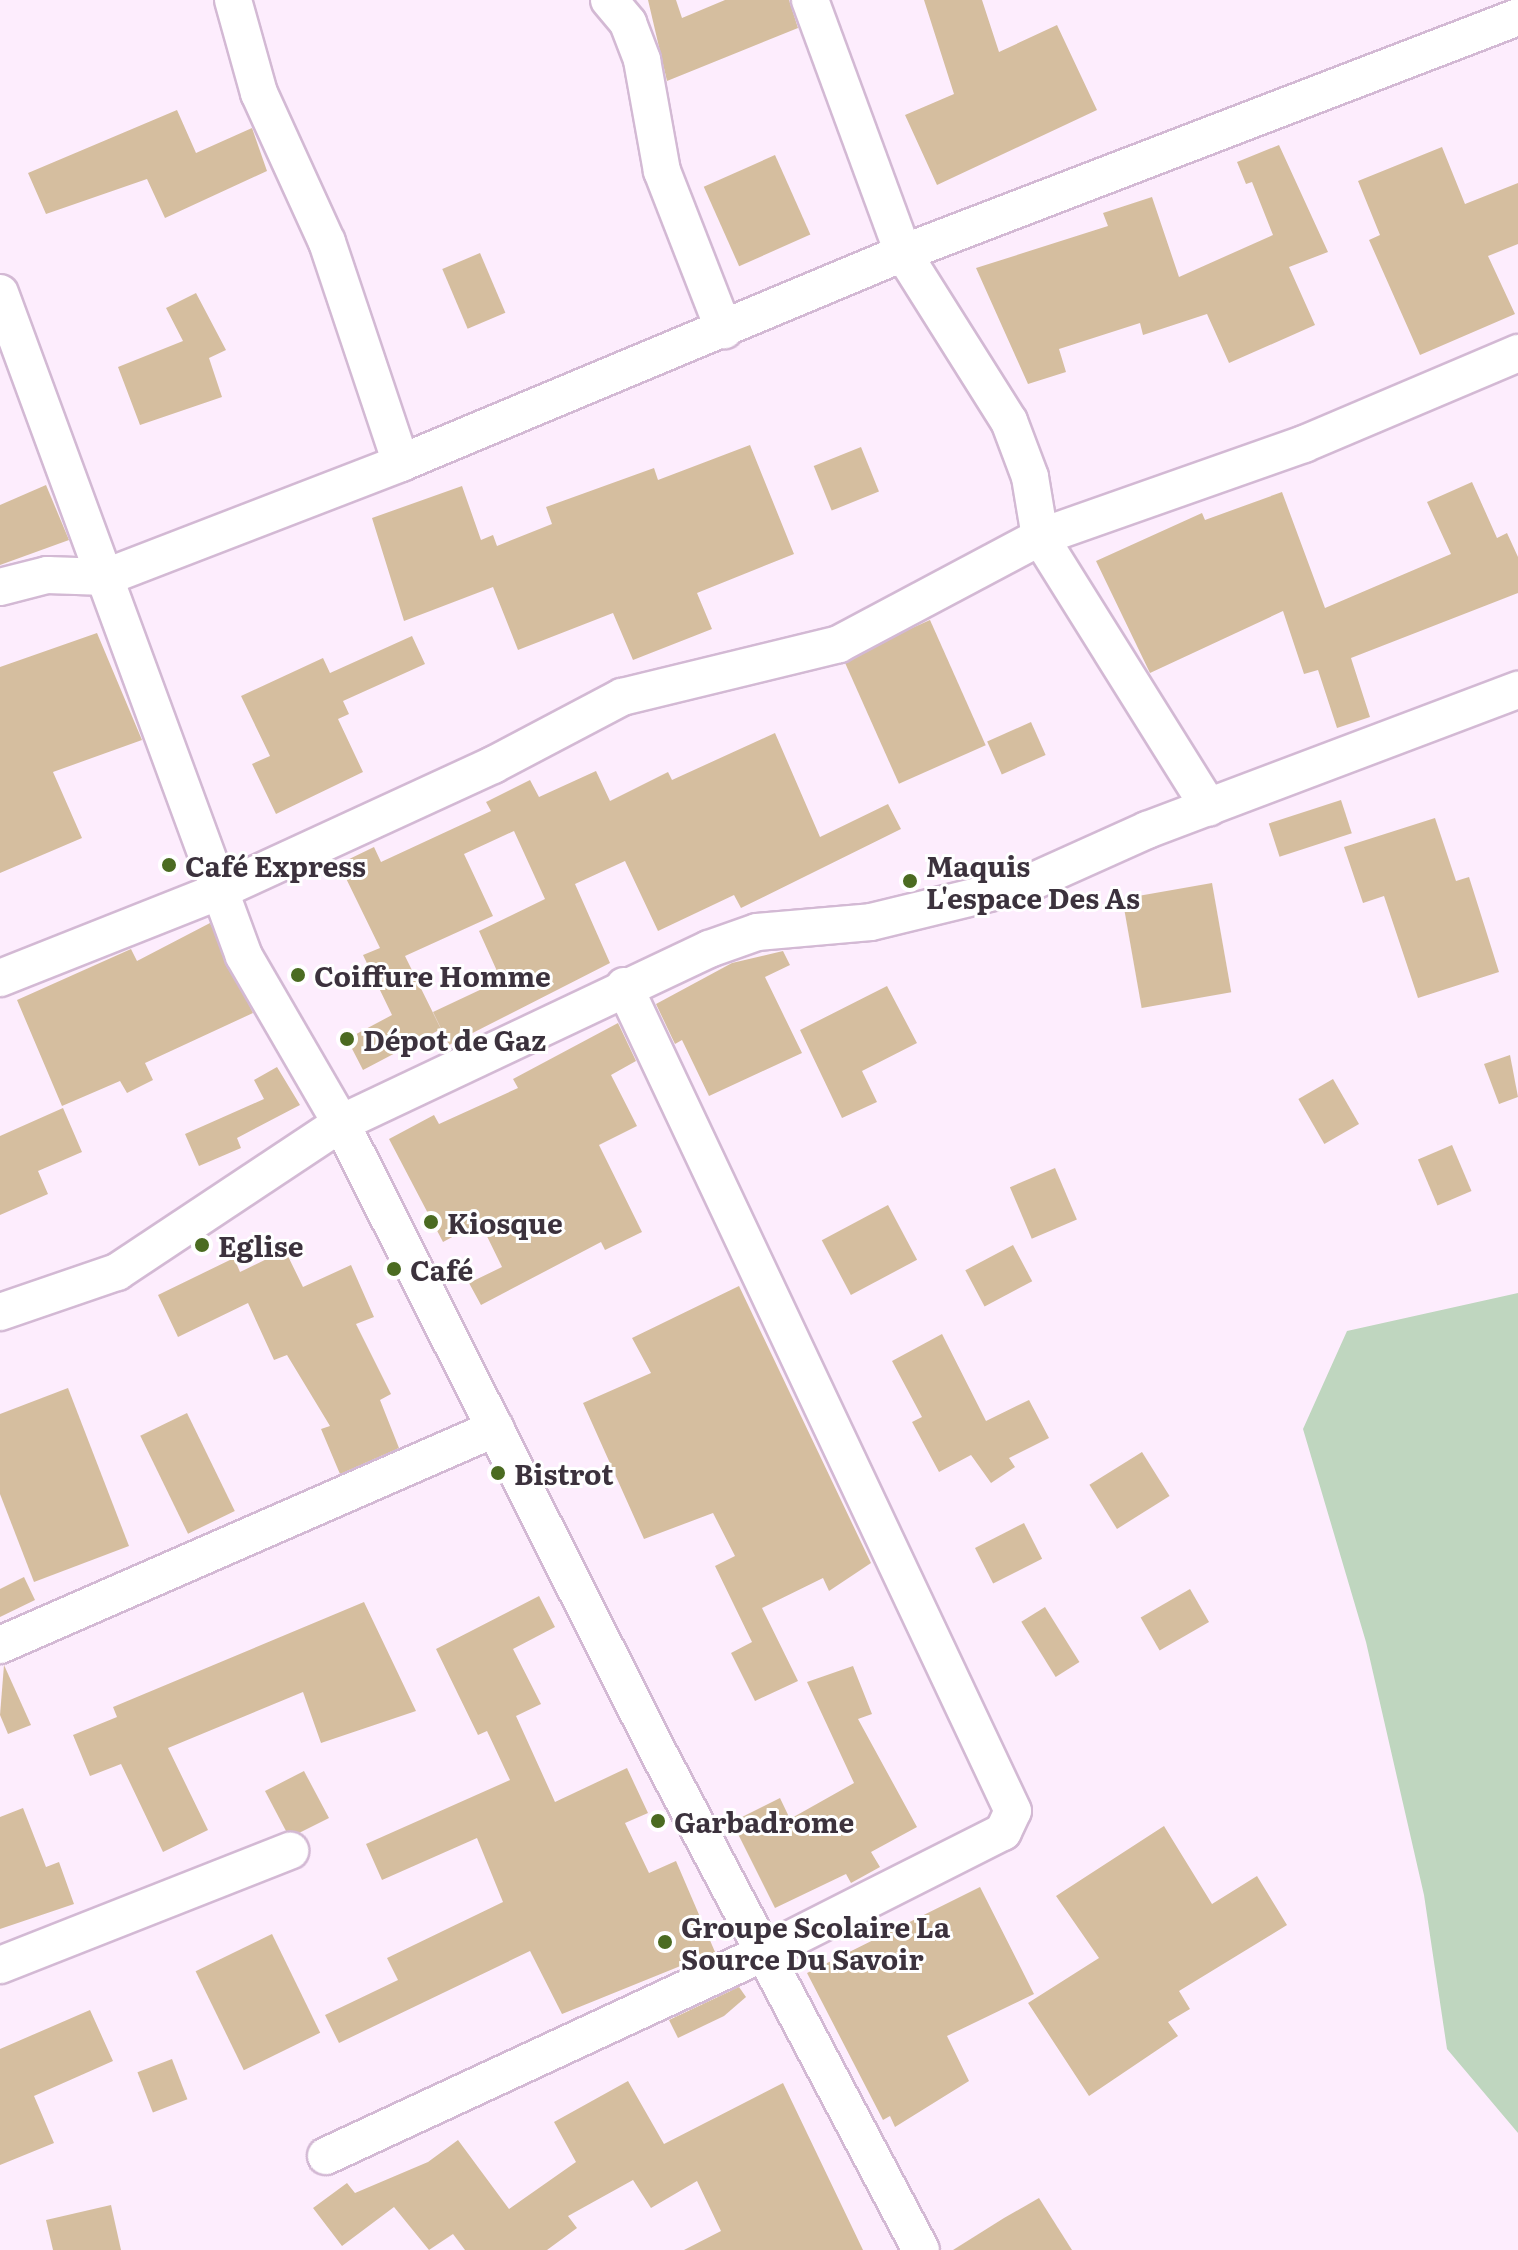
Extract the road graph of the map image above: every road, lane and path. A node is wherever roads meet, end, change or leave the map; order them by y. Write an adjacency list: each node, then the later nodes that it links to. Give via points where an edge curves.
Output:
1 (233, 0): 9 (street, via 259,93 327,242)
2 (609, 0): 7 (street, via 628,23 642,60 662,171)
3 (810, 0): 5 (street)
4 (1518, 17): 5 (street)
5 (903, 253): 7 (street); 10 (street, via 1009,421 1030,477)
6 (0, 293): 11 (street)
7 (724, 330): 9 (street)
8 (1518, 353): 10 (street, via 1304,444)
9 (401, 463): 11 (street)
10 (1040, 537): 14 (street); 15 (street, via 839,644 610,701 493,765)
11 (106, 577): 12 (street, via 47,575); 15 (street)
12 (0, 587)
13 (1518, 690): 14 (street)
14 (1209, 807): 17 (street, via 1027,884 871,922 757,932)
15 (217, 892): 16 (street); 18 (street, via 244,956)
16 (0, 978)
17 (624, 986): 18 (street); 23 (street, via 1013,1811 1003,1832)
18 (341, 1123): 19 (street, via 117,1272); 20 (street)
19 (0, 1312)
20 (496, 1428): 21 (street); 23 (street)
21 (0, 1645)
22 (290, 1851): 24 (street)
23 (763, 1953): 25 (street); 26 (street)
24 (0, 1965)
25 (326, 2156)
26 (921, 2250)

